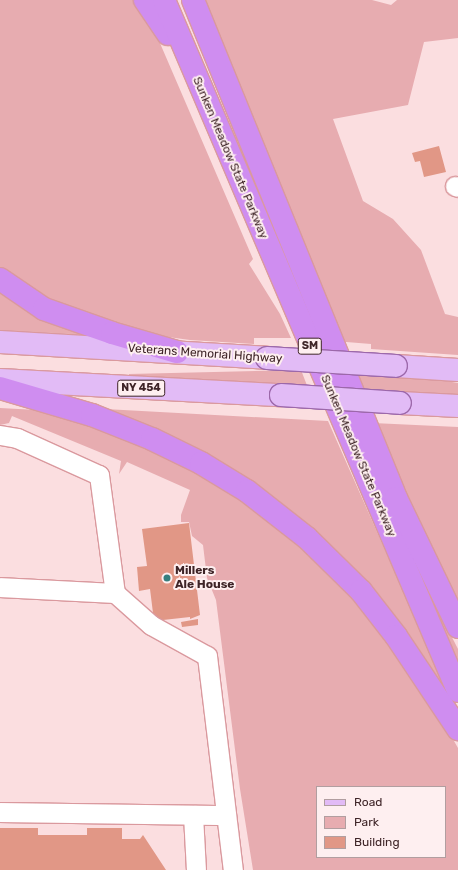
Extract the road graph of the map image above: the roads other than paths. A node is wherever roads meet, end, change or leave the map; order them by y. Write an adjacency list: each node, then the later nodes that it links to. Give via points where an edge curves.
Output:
1 (146, 0): 4 (highway)
2 (164, 0): 4 (highway, Sunken Meadow State Parkway / SM)
3 (194, 3): 15 (highway, Sunken Meadow State Parkway / SM, via 396,498)
4 (201, 90): 16 (highway, Sunken Meadow State Parkway / SM)
5 (0, 280): 7 (highway, via 44,309)
6 (0, 342): 7 (main road, Veterans Memorial Highway)
7 (177, 352): 8 (main road, Veterans Memorial Highway, bridge)
8 (458, 370)
9 (0, 380): 11 (main road, NY 454, bridge)
10 (0, 388): 17 (highway, via 92,415 152,439 201,463 247,491 307,538 361,591 396,636)
11 (458, 406)
12 (0, 435): 14 (lane, via 17,438 99,476)
13 (0, 587): 14 (lane)
14 (115, 593): 20 (lane, via 151,625 207,656)
15 (458, 627)
16 (458, 691)
17 (458, 730)
18 (0, 812): 19 (lane)
19 (193, 815): 20 (lane); 21 (lane)
20 (226, 815): 22 (lane)
21 (196, 870)
22 (232, 870)

